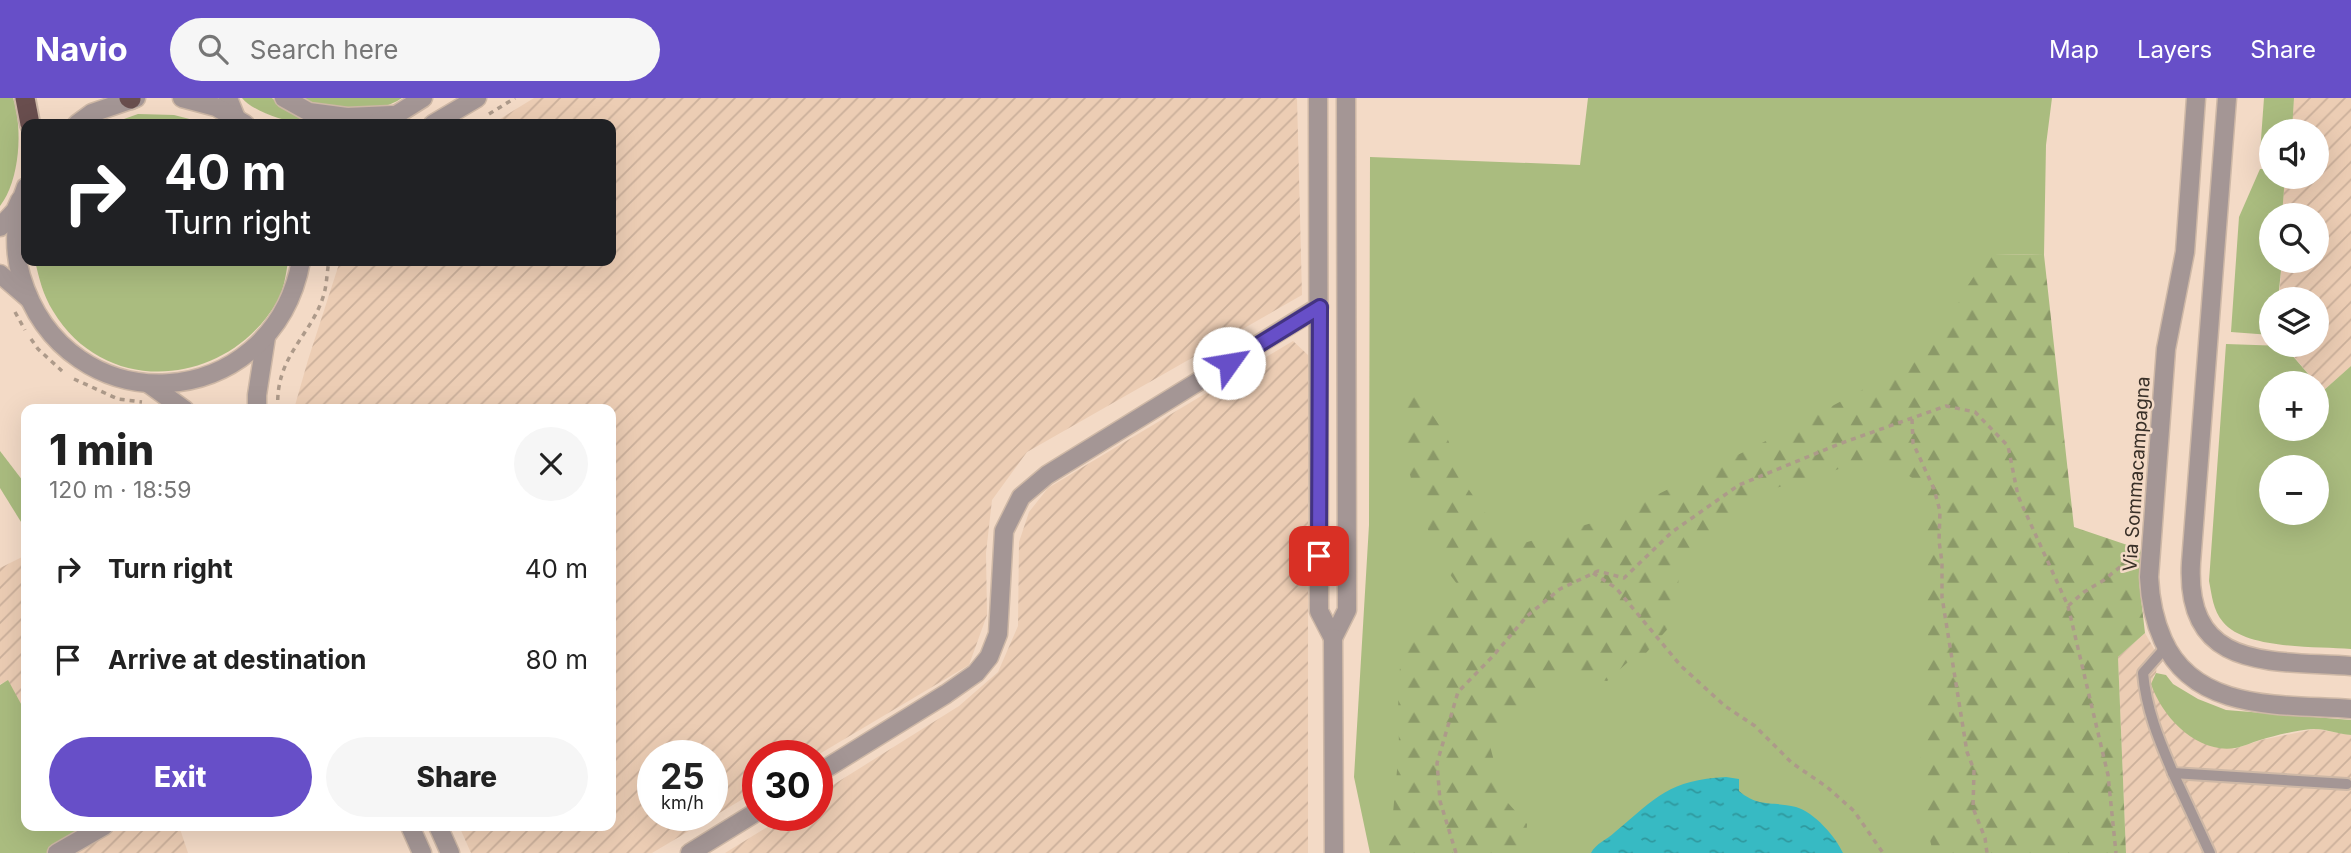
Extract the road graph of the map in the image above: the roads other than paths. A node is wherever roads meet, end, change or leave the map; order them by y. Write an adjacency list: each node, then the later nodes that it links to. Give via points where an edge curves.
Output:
1 (25, 98): 13 (highway)
2 (132, 98): 14 (street)
3 (182, 98): 15 (street, via 216,107)
4 (228, 98): 16 (street)
5 (284, 98): 12 (street, via 309,112 347,117)
6 (423, 98): 12 (street)
7 (477, 98): 18 (street)
8 (1318, 98): 25 (street)
9 (1346, 98): 30 (street, via 1347,610)
10 (2196, 98): 31 (street, Via Sommacampagna, via 2185,252 2166,349 2150,558 2150,594)
11 (2227, 98): 32 (street, via 2191,563 2192,601 2200,624 2235,653)
12 (396, 115): 17 (street)
13 (29, 119)
14 (83, 119)
15 (237, 119)
16 (239, 119)
17 (386, 119)
18 (441, 119)
19 (21, 199): 21 (street)
20 (21, 208): 24 (street, via 16,229 18,264)
21 (0, 227)
22 (302, 266): 26 (street, via 284,312)
23 (0, 274): 24 (street)
24 (28, 298): 27 (street, via 48,331 77,358 111,376)
25 (1320, 307): 30 (street, via 1319,611); 34 (street, via 1047,475 1021,497 1004,531 998,634 989,657 976,673 946,694)
26 (266, 337): 27 (street, via 241,359 213,374 181,383); 29 (street)
27 (149, 384): 28 (street)
28 (177, 404)
29 (257, 404)
30 (1334, 638): 45 (street)
31 (2166, 647): 33 (street, Via Sommacampagna, via 2191,679 2231,697); 35 (lane, via 2143,673 2153,727)
32 (2351, 666)
33 (2351, 709)
34 (833, 764)
35 (2174, 773): 36 (lane); 46 (lane)
36 (2347, 784)
37 (742, 821): 44 (street)
38 (95, 831): 41 (street)
39 (412, 831): 42 (street)
40 (440, 831): 43 (street)
41 (57, 853)
42 (422, 853)
43 (450, 853)
44 (690, 853)
45 (1334, 853)
46 (2210, 853)

